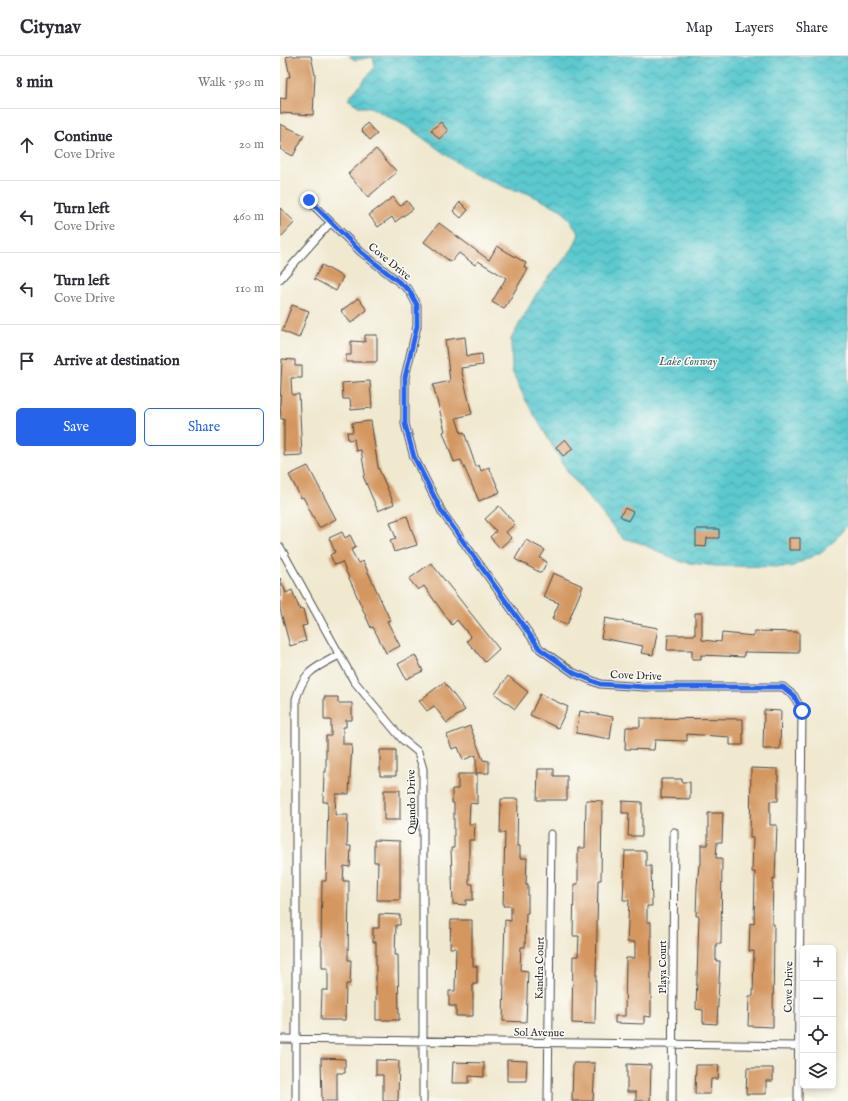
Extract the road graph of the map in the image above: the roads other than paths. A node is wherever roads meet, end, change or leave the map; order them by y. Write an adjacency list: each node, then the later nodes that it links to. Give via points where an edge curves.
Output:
1 (309, 200): 2 (street, Cove Drive)
2 (330, 223): 3 (street); 13 (street, Cove Drive, via 361,252 409,290 417,305 417,326 405,377 405,424 414,457 442,512 540,649 574,673 600,684 645,687 783,687 794,696 802,711)
3 (280, 279)
4 (280, 547): 5 (street, Quando Drive)
5 (340, 655): 9 (street, via 310,671 301,682 296,699); 10 (street, Quando Drive, via 354,681 402,739 418,752 423,769)
6 (674, 832): 12 (street, Playa Court)
7 (551, 834): 11 (street, Kandra Court)
8 (280, 1039): 9 (street, Sol Avenue)
9 (297, 1040): 10 (street, Sol Avenue); 14 (street)
10 (423, 1041): 11 (street, Sol Avenue); 15 (street, Quando Drive)
11 (549, 1043): 12 (street, Sol Avenue); 16 (street, Kandra Court)
12 (672, 1044): 13 (street, Sol Avenue); 17 (street, Playa Court)
13 (798, 1046): 18 (street, Cove Drive)
14 (296, 1101)
15 (423, 1101)
16 (548, 1101)
17 (672, 1101)
18 (798, 1101)

